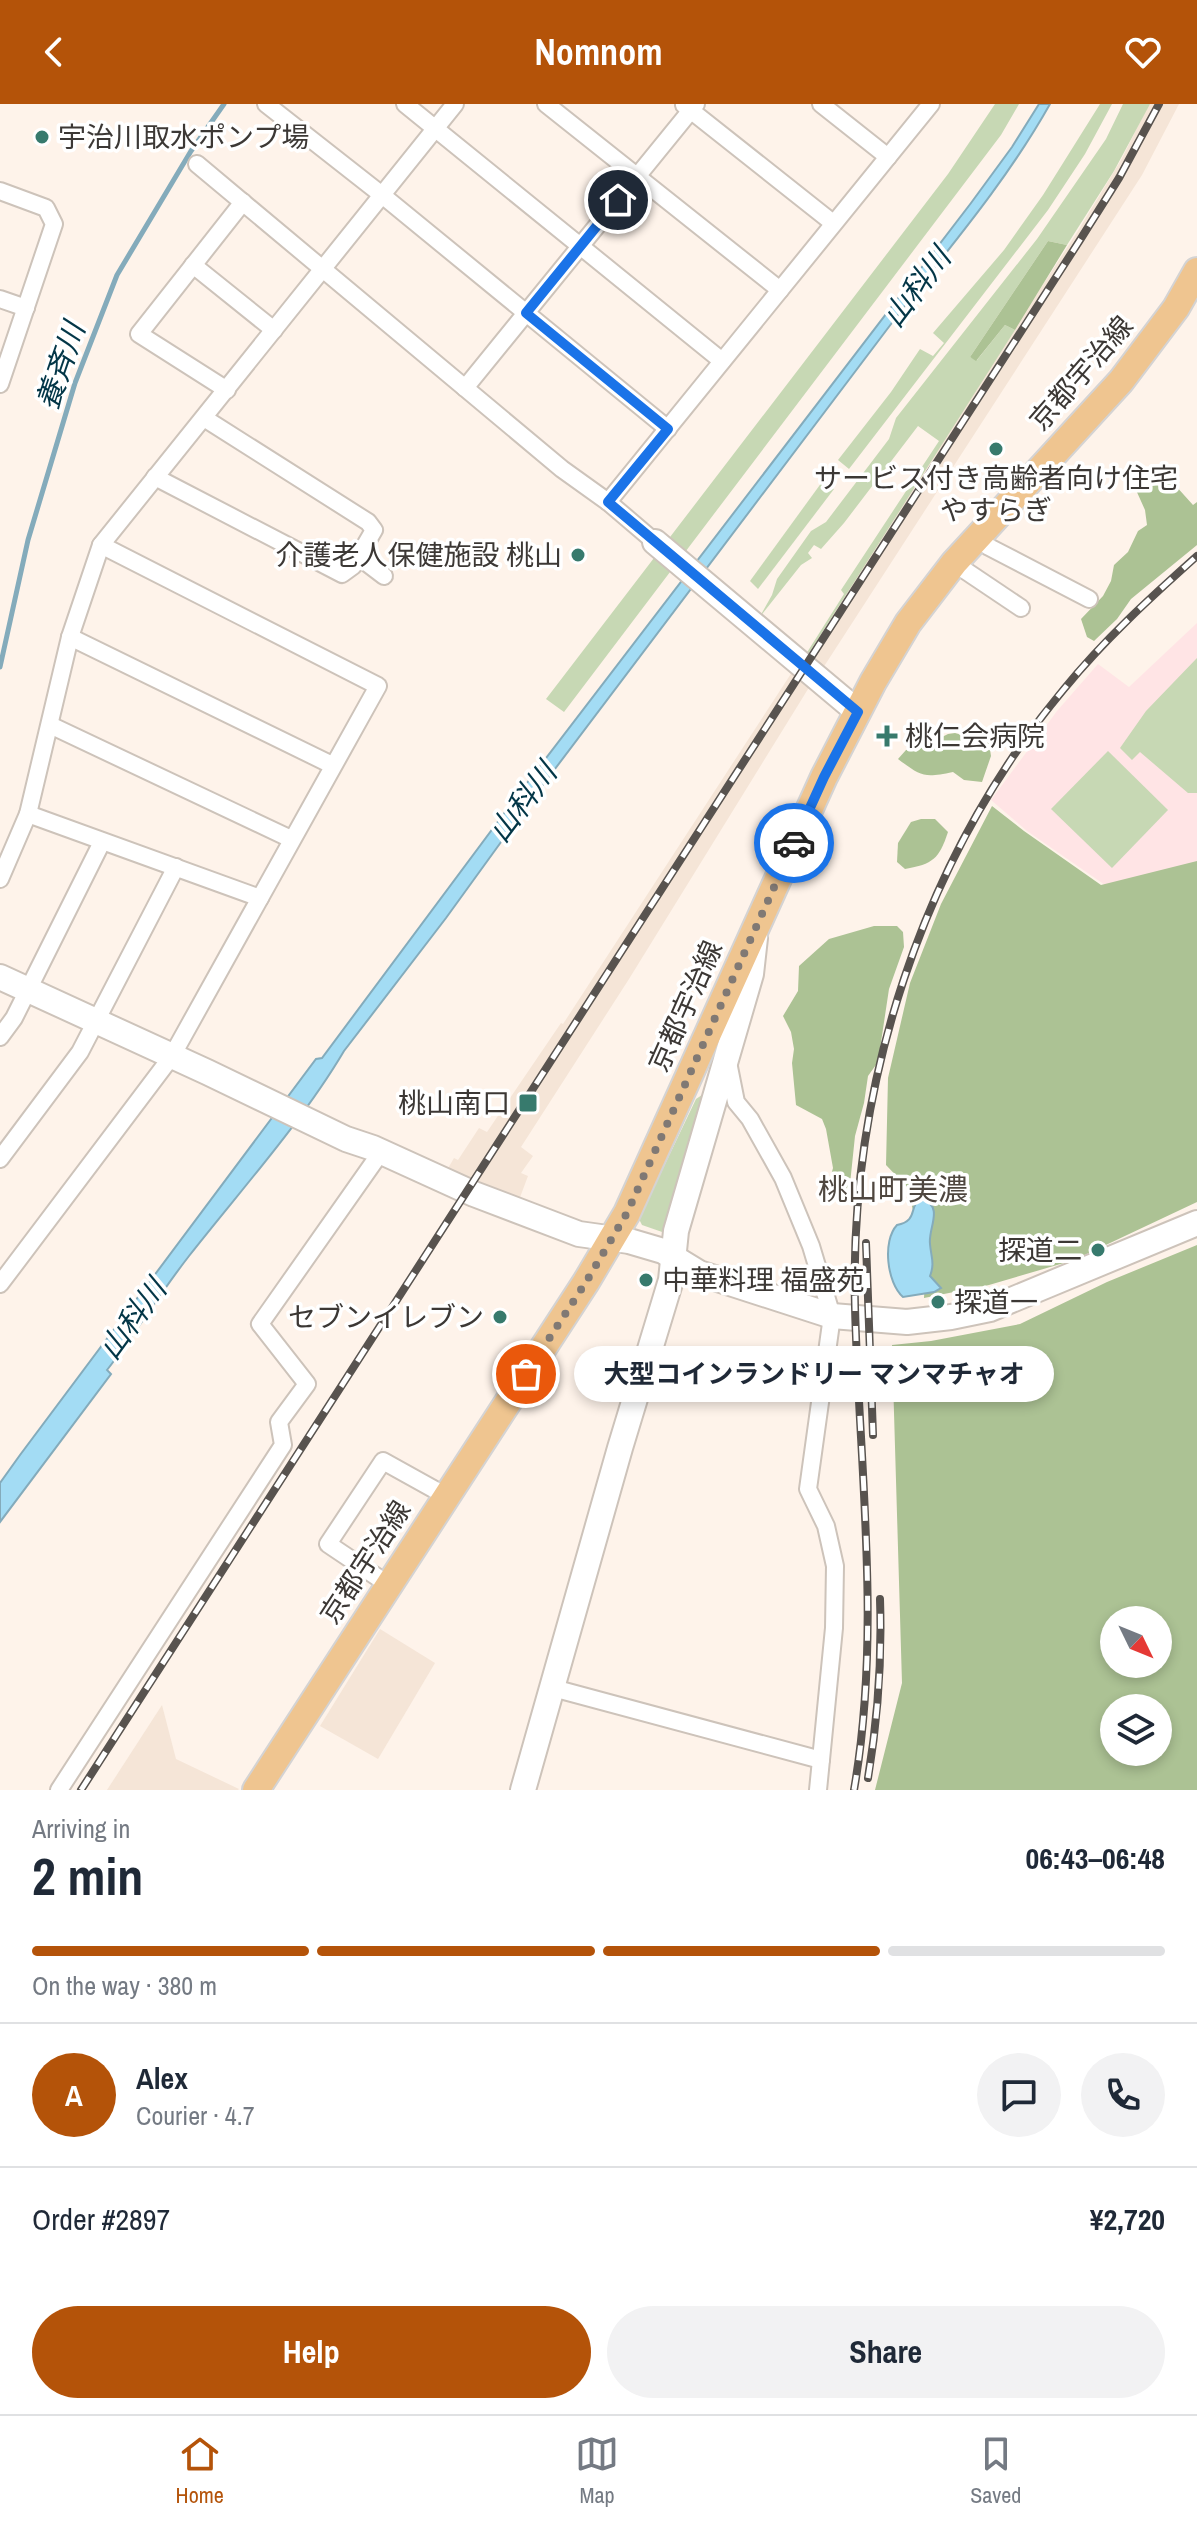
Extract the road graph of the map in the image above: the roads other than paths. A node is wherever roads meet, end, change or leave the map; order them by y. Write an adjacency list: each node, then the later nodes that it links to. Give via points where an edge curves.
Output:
1 (266, 104): 13 (street)
2 (405, 104): 8 (street)
3 (455, 104): 8 (street)
4 (546, 104): 11 (street)
5 (821, 104): 9 (street)
6 (931, 104): 9 (street)
7 (690, 106): 11 (street); 15 (street)
8 (436, 128): 13 (street); 16 (street)
9 (888, 157): 15 (street)
10 (197, 164): 14 (street)
11 (636, 178): 16 (street); 20 (street)
12 (0, 191): 22 (street, via 46,208 54,224)
13 (382, 195): 18 (street); 23 (street)
14 (243, 202): 17 (street); 18 (street)
15 (833, 223): 20 (street)
16 (580, 246): 23 (street); 25 (street)
17 (193, 265): 24 (street); 28 (street, via 139,334)
18 (322, 270): 24 (street); 27 (street)
19 (1197, 271): 33 (main road, 京都宇治線, via 1121,381)
20 (780, 290): 25 (street)
21 (0, 299): 22 (street)
22 (26, 308): 26 (street)
23 (526, 313): 27 (street); 30 (street)
24 (274, 330): 28 (street)
25 (722, 361): 30 (street)
26 (0, 384)
27 (465, 388): 32 (street)
28 (227, 390): 29 (street)
29 (204, 418): 31 (street); 36 (street, via 368,522 374,530)
30 (668, 429): 32 (street)
31 (155, 477): 35 (street); 36 (street, via 342,574)
32 (608, 502): 34 (street)
33 (977, 538): 37 (main road, 京都宇治線); 39 (street)
34 (655, 542): 42 (street)
35 (101, 545): 41 (street); 44 (street, via 378,686)
36 (359, 557): 38 (street)
37 (954, 563): 40 (street); 42 (main road, 京都宇治線, via 908,623)
38 (384, 576)
39 (1089, 599)
40 (1021, 608)
41 (70, 637): 43 (street); 44 (street)
42 (858, 712): 51 (main road, 京都宇治線)
43 (50, 725): 45 (street); 46 (street)
44 (332, 765): 46 (street)
45 (28, 814): 47 (street); 49 (street)
46 (291, 839): 50 (street)
47 (102, 842): 48 (street); 53 (street)
48 (176, 867): 50 (street); 54 (street)
49 (0, 879)
50 (260, 898): 56 (street)
51 (756, 927): 57 (street, via 751,974); 61 (main road, 京都宇治線)
52 (0, 977): 53 (street)
53 (28, 990): 54 (street); 55 (street)
54 (96, 1021): 56 (street); 59 (street, via 80,1052)
55 (0, 1037)
56 (172, 1056): 58 (street); 63 (street)
57 (727, 1056): 62 (street, via 676,1231); 64 (street, via 736,1102 783,1178)
58 (381, 1152): 61 (street, via 579,1234); 69 (street, via 260,1324 307,1384 279,1422 283,1445)
59 (0, 1159)
60 (1197, 1223): 64 (street, via 990,1309 907,1322)
61 (612, 1239): 62 (street); 65 (main road, 京都宇治線)
62 (673, 1258): 64 (street, via 699,1273); 67 (street)
63 (0, 1284)
64 (832, 1316): 68 (street, via 808,1489 826,1526 835,1566)
65 (446, 1496): 66 (main road, 京都宇治線); 66 (street, via 383,1461 328,1544)
66 (389, 1585): 70 (main road, 京都宇治線)
67 (553, 1688): 68 (street); 71 (street)
68 (821, 1760): 72 (street)
69 (59, 1790)
70 (256, 1790)
71 (523, 1790)
72 (818, 1790)

